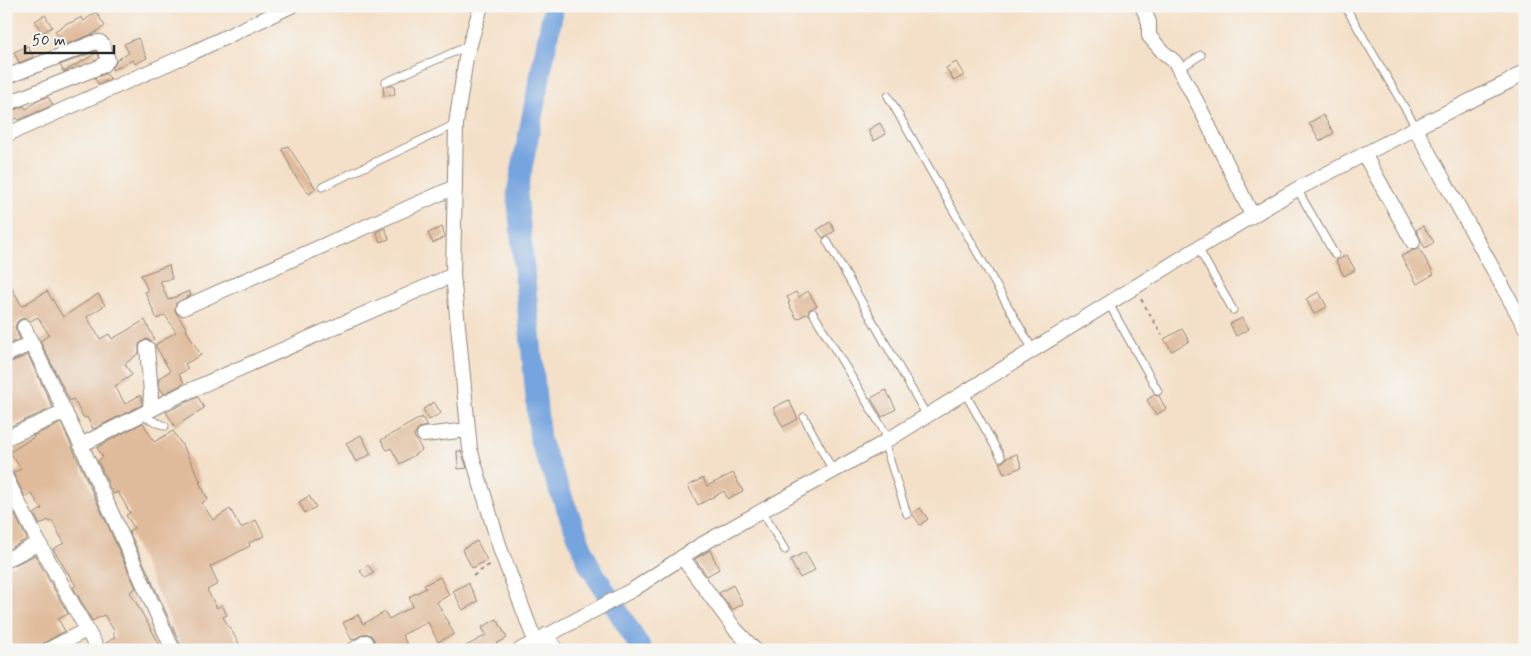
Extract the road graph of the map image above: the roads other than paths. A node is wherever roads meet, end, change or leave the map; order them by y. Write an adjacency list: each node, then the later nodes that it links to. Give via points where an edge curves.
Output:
1 (290, 6): 15 (street)
2 (481, 6): 5 (street)
3 (1142, 6): 7 (street, via 1149,22 1149,36)
4 (1345, 6): 14 (lane)
5 (470, 44): 10 (lane); 13 (street)
6 (1201, 55): 7 (lane)
7 (1179, 69): 20 (street)
8 (1525, 70): 14 (street, via 1508,82)
9 (6, 77): 12 (street, via 93,43 103,45 108,60 102,66)
10 (386, 82)
11 (888, 96): 34 (lane)
12 (6, 104)
13 (456, 124): 17 (lane); 18 (street)
14 (1415, 127): 16 (street); 30 (street)
15 (6, 135)
16 (1364, 154): 19 (street); 22 (street)
17 (322, 187)
18 (455, 187): 25 (street); 27 (street)
19 (1297, 189): 20 (street); 24 (lane)
20 (1252, 215): 23 (street)
21 (827, 241): 40 (lane)
22 (1413, 242)
23 (1198, 248): 26 (street); 28 (lane)
24 (1335, 255)
25 (453, 275): 39 (street); 43 (street)
26 (1109, 304): 34 (street); 36 (lane)
27 (183, 308)
28 (1233, 310)
29 (813, 313): 46 (lane)
30 (1525, 326)
31 (24, 327): 32 (street)
32 (32, 343): 35 (street); 38 (street)
33 (147, 348): 39 (street, via 151,392)
34 (1033, 350): 37 (street)
35 (6, 355)
36 (1158, 391)
37 (964, 392): 40 (street); 48 (lane)
38 (65, 412): 45 (street); 47 (street)
39 (145, 412): 42 (lane); 47 (street)
40 (926, 416): 46 (street)
41 (804, 417): 49 (lane)
42 (165, 426)
43 (468, 430): 44 (street); 58 (street, via 470,449 504,559)
44 (424, 435)
45 (6, 438)
46 (886, 440): 49 (street); 52 (lane)
47 (81, 445): 62 (street)
48 (1001, 457)
49 (834, 471): 51 (street)
50 (6, 478): 53 (street)
51 (762, 510): 54 (lane); 55 (street)
52 (907, 514)
53 (38, 543): 56 (street); 57 (street)
54 (785, 550)
55 (682, 557): 58 (street, via 634,589); 66 (street, via 735,629)
56 (6, 560)
57 (86, 630): 60 (street); 61 (street)
58 (540, 638): 64 (street); 65 (street)
59 (366, 642): 63 (street)
60 (48, 650)
61 (98, 650)
62 (173, 650)
63 (353, 650)
64 (520, 650)
65 (556, 650)
66 (755, 650)

